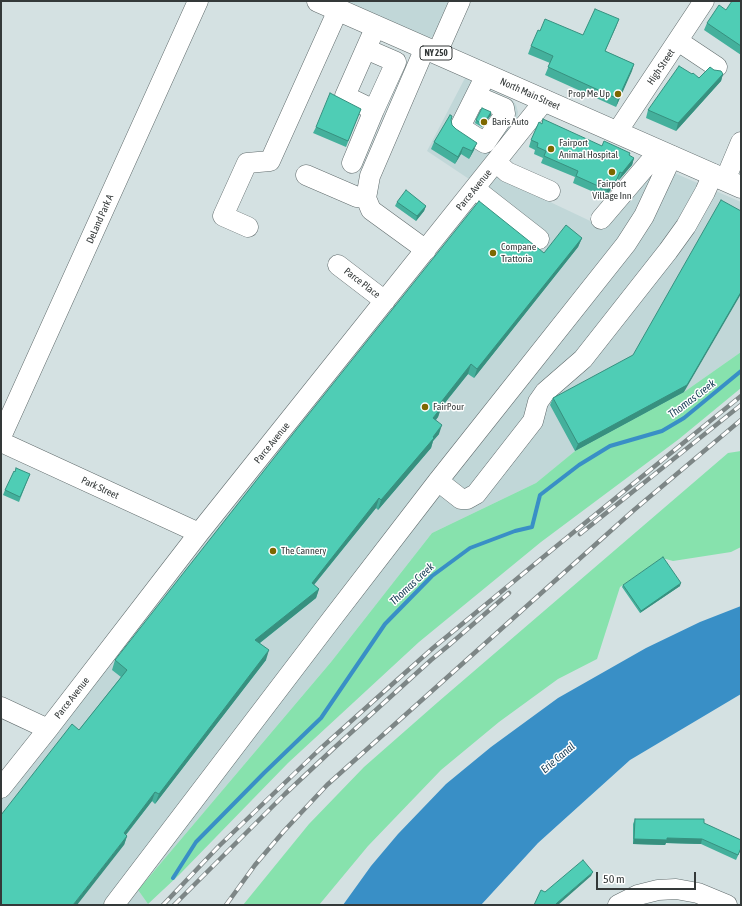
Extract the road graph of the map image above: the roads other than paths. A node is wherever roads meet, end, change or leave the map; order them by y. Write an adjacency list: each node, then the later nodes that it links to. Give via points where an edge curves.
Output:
1 (198, 1): 30 (street, DeLand Park A)
2 (460, 1): 8 (street)
3 (704, 1): 6 (street, High Street)
4 (328, 5): 5 (main road, North Main Street / NY 250); 25 (street, via 270,161 247,163 223,216)
5 (376, 26): 7 (street); 8 (main road, North Main Street / NY 250)
6 (678, 41): 9 (street); 13 (street, High Street)
7 (366, 49): 12 (street, via 345,96); 12 (street, via 396,62)
8 (431, 50): 10 (main road, North Main Street / NY 250); 23 (street, via 370,176)
9 (717, 67)
10 (486, 75): 11 (main road, North Main Street / NY 250); 14 (street, via 482,116)
11 (545, 100): 13 (main road, North Main Street / NY 250); 14 (street, Parce Avenue)
12 (374, 110): 18 (street)
13 (617, 132): 16 (main road, North Main Street / NY 250)
14 (513, 141): 17 (street, Parce Avenue)
15 (741, 142): 20 (street)
16 (666, 153): 20 (main road, North Main Street / NY 250); 24 (street); 32 (street, via 644,216 626,244)
17 (496, 162): 21 (street, Parce Avenue); 22 (street, via 507,172)
18 (352, 163)
19 (306, 175): 23 (street, via 357,197)
20 (726, 180): 32 (street, via 705,192 668,252 583,359 538,402 533,421 476,494 462,499)
21 (475, 189): 26 (street); 27 (street, Parce Avenue)
22 (550, 191)
23 (366, 198): 27 (street, via 371,210)
24 (602, 219)
25 (248, 227)
26 (539, 239)
27 (426, 250): 29 (street, Parce Avenue)
28 (338, 265): 29 (street, Parce Place)
29 (385, 302): 33 (street, Parce Avenue)
30 (1, 437)
31 (1, 442): 33 (street, Park Street)
32 (438, 481): 37 (street)
33 (199, 533): 35 (street, Parce Avenue)
34 (1, 707): 35 (street)
35 (48, 729): 36 (street, Parce Avenue)
36 (1, 788)
37 (114, 905)
38 (618, 905): 39 (street, via 638,895 676,889 698,893)
39 (727, 905)

